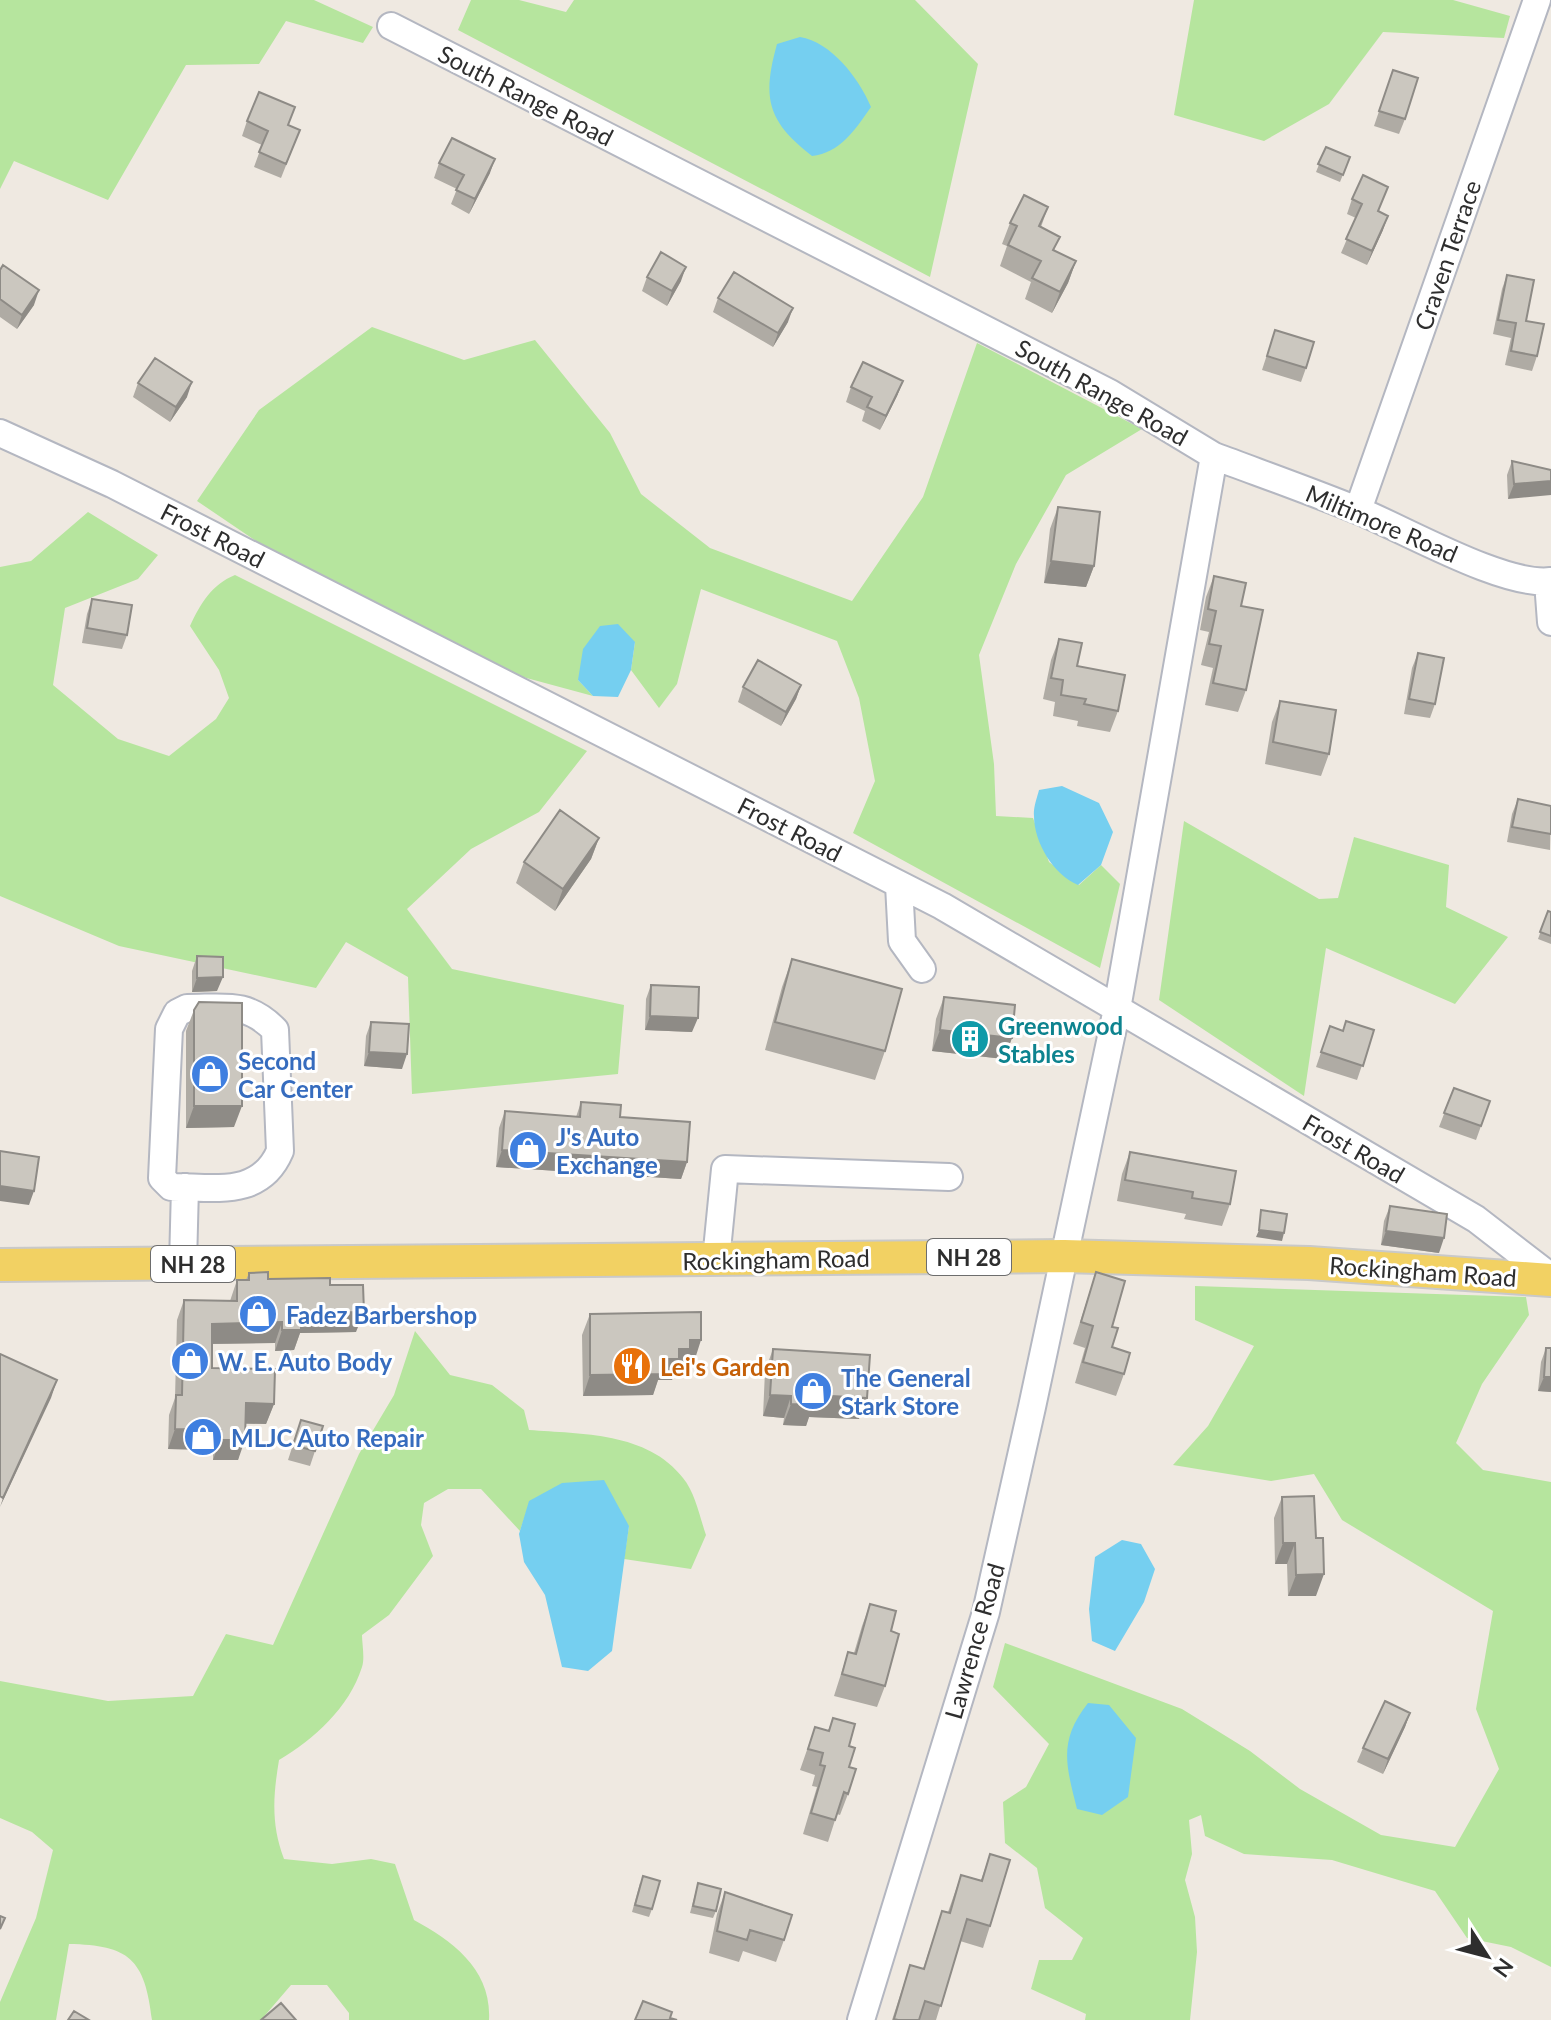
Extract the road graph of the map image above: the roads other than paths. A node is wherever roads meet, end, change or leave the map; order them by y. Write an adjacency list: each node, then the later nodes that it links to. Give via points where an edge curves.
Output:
1 (1537, 0): 5 (street, Craven Terrace)
2 (391, 26): 4 (street, South Range Road, via 1110,393)
3 (0, 433): 8 (street, Frost Road, via 112,484)
4 (1214, 456): 5 (street, Miltimore Road); 10 (street, South Range Road)
5 (1358, 510): 6 (street, Miltimore Road, via 1490,568 1525,580)
6 (1550, 581): 7 (street)
7 (1551, 622)
8 (899, 885): 9 (street, via 902,941); 10 (street, Frost Road)
9 (922, 969)
10 (1117, 1009): 13 (street, South Range Road); 17 (street, Frost Road, via 1476,1219)
11 (949, 1177): 14 (street, via 725,1169)
12 (185, 1187): 12 (street, via 253,1184 265,1176 280,1151 275,1030 247,1008 187,1008 177,1013 169,1029 162,1178 171,1187); 15 (street)
13 (1064, 1256): 14 (main road, Rockingham Road / NH 28); 17 (main road, Rockingham Road / NH 28, via 1309,1263); 18 (street, Lawrence Road, via 986,1612)
14 (716, 1260): 15 (main road, Rockingham Road / NH 28)
15 (183, 1264): 16 (main road, Rockingham Road / NH 28)
16 (0, 1265)
17 (1551, 1278)
18 (861, 2020)

